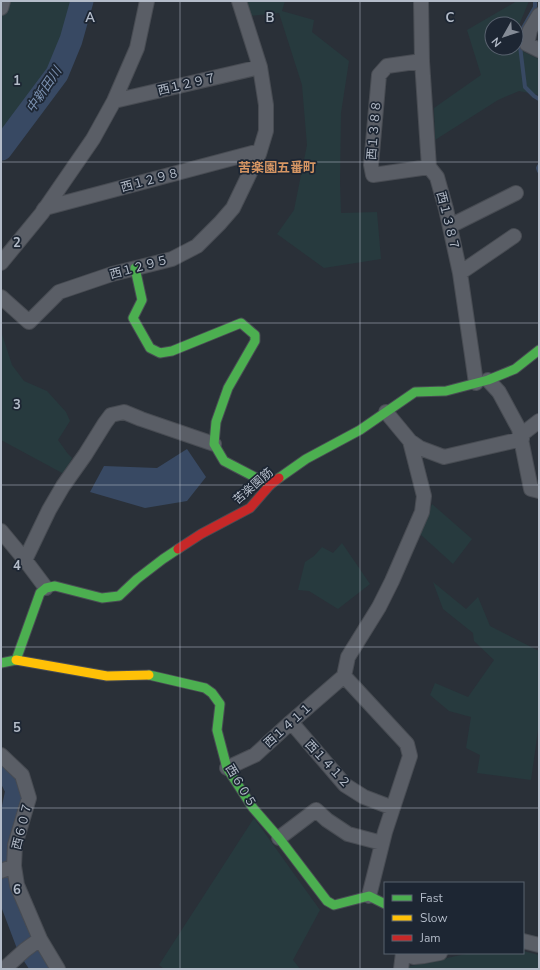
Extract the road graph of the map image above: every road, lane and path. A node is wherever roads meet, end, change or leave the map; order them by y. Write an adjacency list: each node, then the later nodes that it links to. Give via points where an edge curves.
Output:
1 (3, 1): 5 (street)
2 (147, 1): 10 (street, via 137,48)
3 (239, 1): 9 (street, 西１２９５)
4 (420, 1): 8 (street, 西１３８７)
5 (1, 8)
6 (539, 16): 7 (street, via 530,30 527,44)
7 (539, 50)
8 (422, 61): 12 (street, 西１３８７); 12 (street, 西１３８８, via 387,66 379,75 371,165 373,175)
9 (260, 67): 10 (street, 西１２９７); 11 (street, 西１２９５, via 266,105 266,131)
10 (114, 101): 14 (street, via 93,139)
11 (260, 151): 14 (street, 西１２９８, via 45,208); 18 (street, 西１２９５, via 233,208 197,246 172,259)
12 (429, 167): 15 (street, 西１３８７, via 437,177)
13 (516, 192): 15 (street)
14 (42, 213): 17 (street)
15 (450, 226): 19 (street, 西１３８７)
16 (514, 236): 19 (street)
17 (1, 263)
18 (135, 268): 20 (street, 西１２９５, via 59,292 28,322); 27 (street, via 142,300 133,318 150,348 160,353 172,351 241,323 255,335 228,388 216,422)
19 (460, 274): 22 (street, 西１３８７, via 472,356)
20 (1, 297)
21 (539, 350): 22 (street, 苦楽園筋, via 515,369)
22 (482, 381): 23 (street, 苦楽園筋, via 446,391 415,392); 25 (street, via 498,392 520,430)
23 (386, 412): 26 (street); 28 (street, 苦楽園筋, via 360,430 306,459)
24 (539, 421): 25 (street)
25 (521, 437): 26 (street, via 444,457 420,448); 29 (street, via 531,490)
26 (410, 441): 35 (street, via 424,496 422,512 379,607 348,657)
27 (214, 444): 28 (street, via 224,461); 31 (street, via 124,412 111,415 63,486)
28 (270, 485): 32 (street, 苦楽園筋, via 250,508 170,554 119,596 102,598 55,586)
29 (539, 491)
30 (1, 530): 31 (street)
31 (25, 560): 32 (street)
32 (46, 588): 33 (street, via 40,593)
33 (16, 660): 34 (street); 38 (street, 西６０５, via 107,676 150,675 205,688 220,704 217,730)
34 (1, 663)
35 (344, 676): 36 (street, 西１４１１); 39 (street, via 407,744 410,756)
36 (291, 722): 38 (street, 西１４１１, via 255,755); 39 (street, 西１４１２, via 345,785 364,797)
37 (1, 755): 42 (street, 西６０７, via 22,775 29,798)
38 (228, 768): 40 (street, 西６０５, via 253,808)
39 (393, 808): 41 (street)
40 (278, 838): 41 (street, via 316,810 348,834); 43 (street, 西６０５, via 327,901 334,905)
41 (382, 844): 43 (street)
42 (8, 869): 46 (street, 西６０７, via 17,885)
43 (369, 896): 44 (street)
44 (384, 904)
45 (524, 941): 47 (street)
46 (33, 944): 51 (street); 52 (street, 西６０７)
47 (539, 945)
48 (403, 954): 53 (street)
49 (406, 954): 50 (street, via 414,957)
50 (435, 954)
51 (4, 969)
52 (58, 969)
53 (401, 969)

